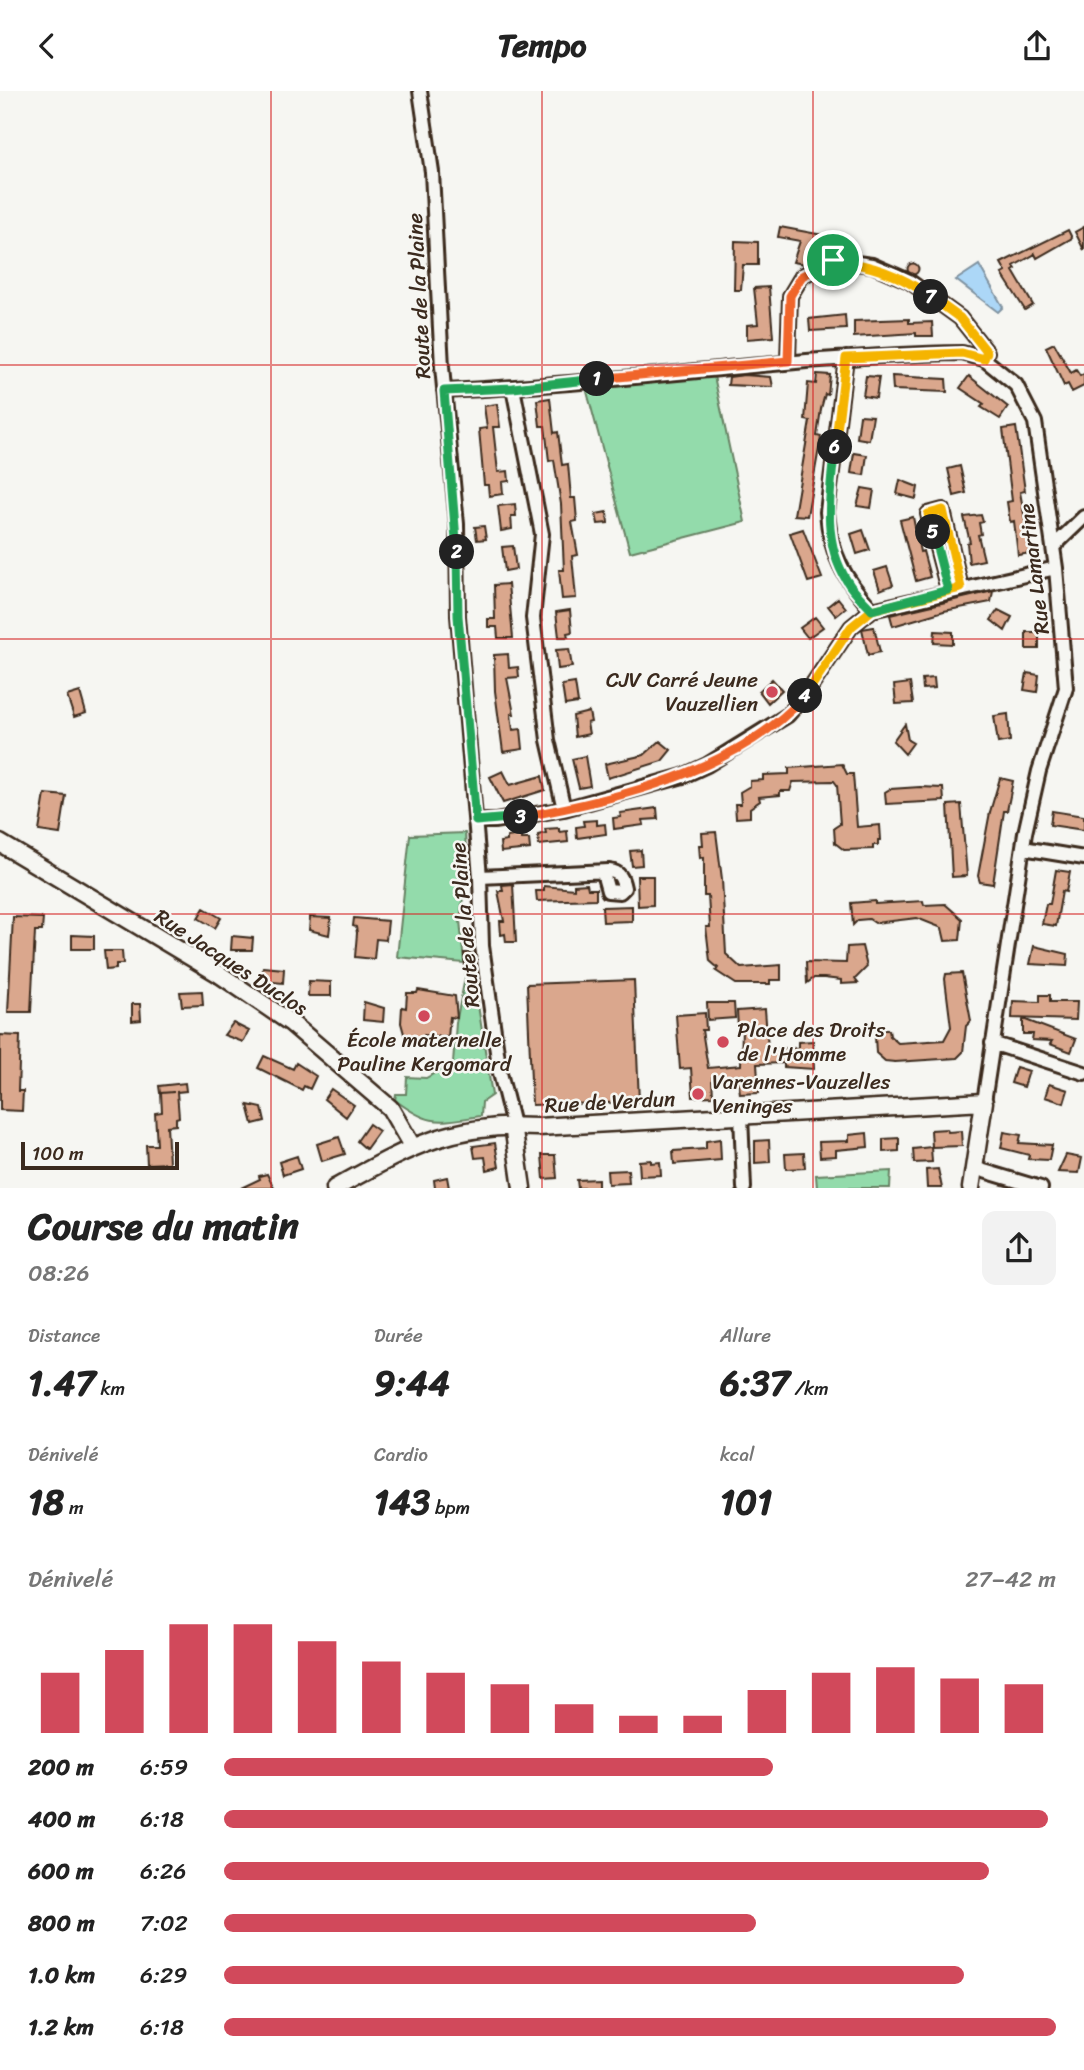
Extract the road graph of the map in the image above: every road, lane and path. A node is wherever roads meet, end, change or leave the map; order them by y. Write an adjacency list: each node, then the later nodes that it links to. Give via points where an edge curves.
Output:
1 (420, 91): 6 (street, Route de la Plaine, via 432,172)
2 (846, 358): 3 (street, via 962,353); 4 (street); 11 (street, via 827,512 829,534 846,581)
3 (984, 359): 4 (street, Rue Lamartine, via 987,352 960,318 909,281 872,265 833,260 802,276 790,296); 8 (street, Rue Lamartine, via 1016,385 1035,422)
4 (788, 361): 5 (street)
5 (513, 388): 6 (street); 12 (street, via 542,534 533,618 548,740)
6 (444, 391): 13 (street, Route de la Plaine)
7 (1084, 517): 8 (street)
8 (1053, 547): 9 (street, Rue Lamartine)
9 (1056, 568): 10 (street); 15 (street, Rue Lamartine, via 1066,688 1039,771)
10 (955, 589): 10 (street, via 943,510 928,514); 11 (street)
11 (872, 610): 12 (street, via 851,627 788,715 696,771)
12 (565, 809): 13 (street)
13 (476, 821): 18 (street, Route de la Plaine)
14 (0, 843): 24 (street, Rue Jacques Duclos, via 219,974 291,1023 379,1098)
15 (1023, 848): 16 (street); 19 (street, Rue Lamartine)
16 (1084, 858)
17 (603, 873): 18 (street)
18 (480, 877): 23 (street, Route de la Plaine, via 482,946 500,1073)
19 (992, 1043): 20 (street); 21 (street, Rue Lamartine)
20 (1084, 1073)
21 (984, 1102): 22 (street, Rue de Verdun); 25 (street)
22 (741, 1115): 23 (street, Rue de Verdun); 26 (street)
23 (513, 1125): 24 (street, Rue de Verdun, via 449,1133); 28 (street)
24 (412, 1146): 27 (street, Rue de Verdun)
25 (974, 1168): 29 (street); 30 (street)
26 (746, 1187)
27 (335, 1188)
28 (522, 1188)
29 (971, 1188)
30 (1041, 1188)

